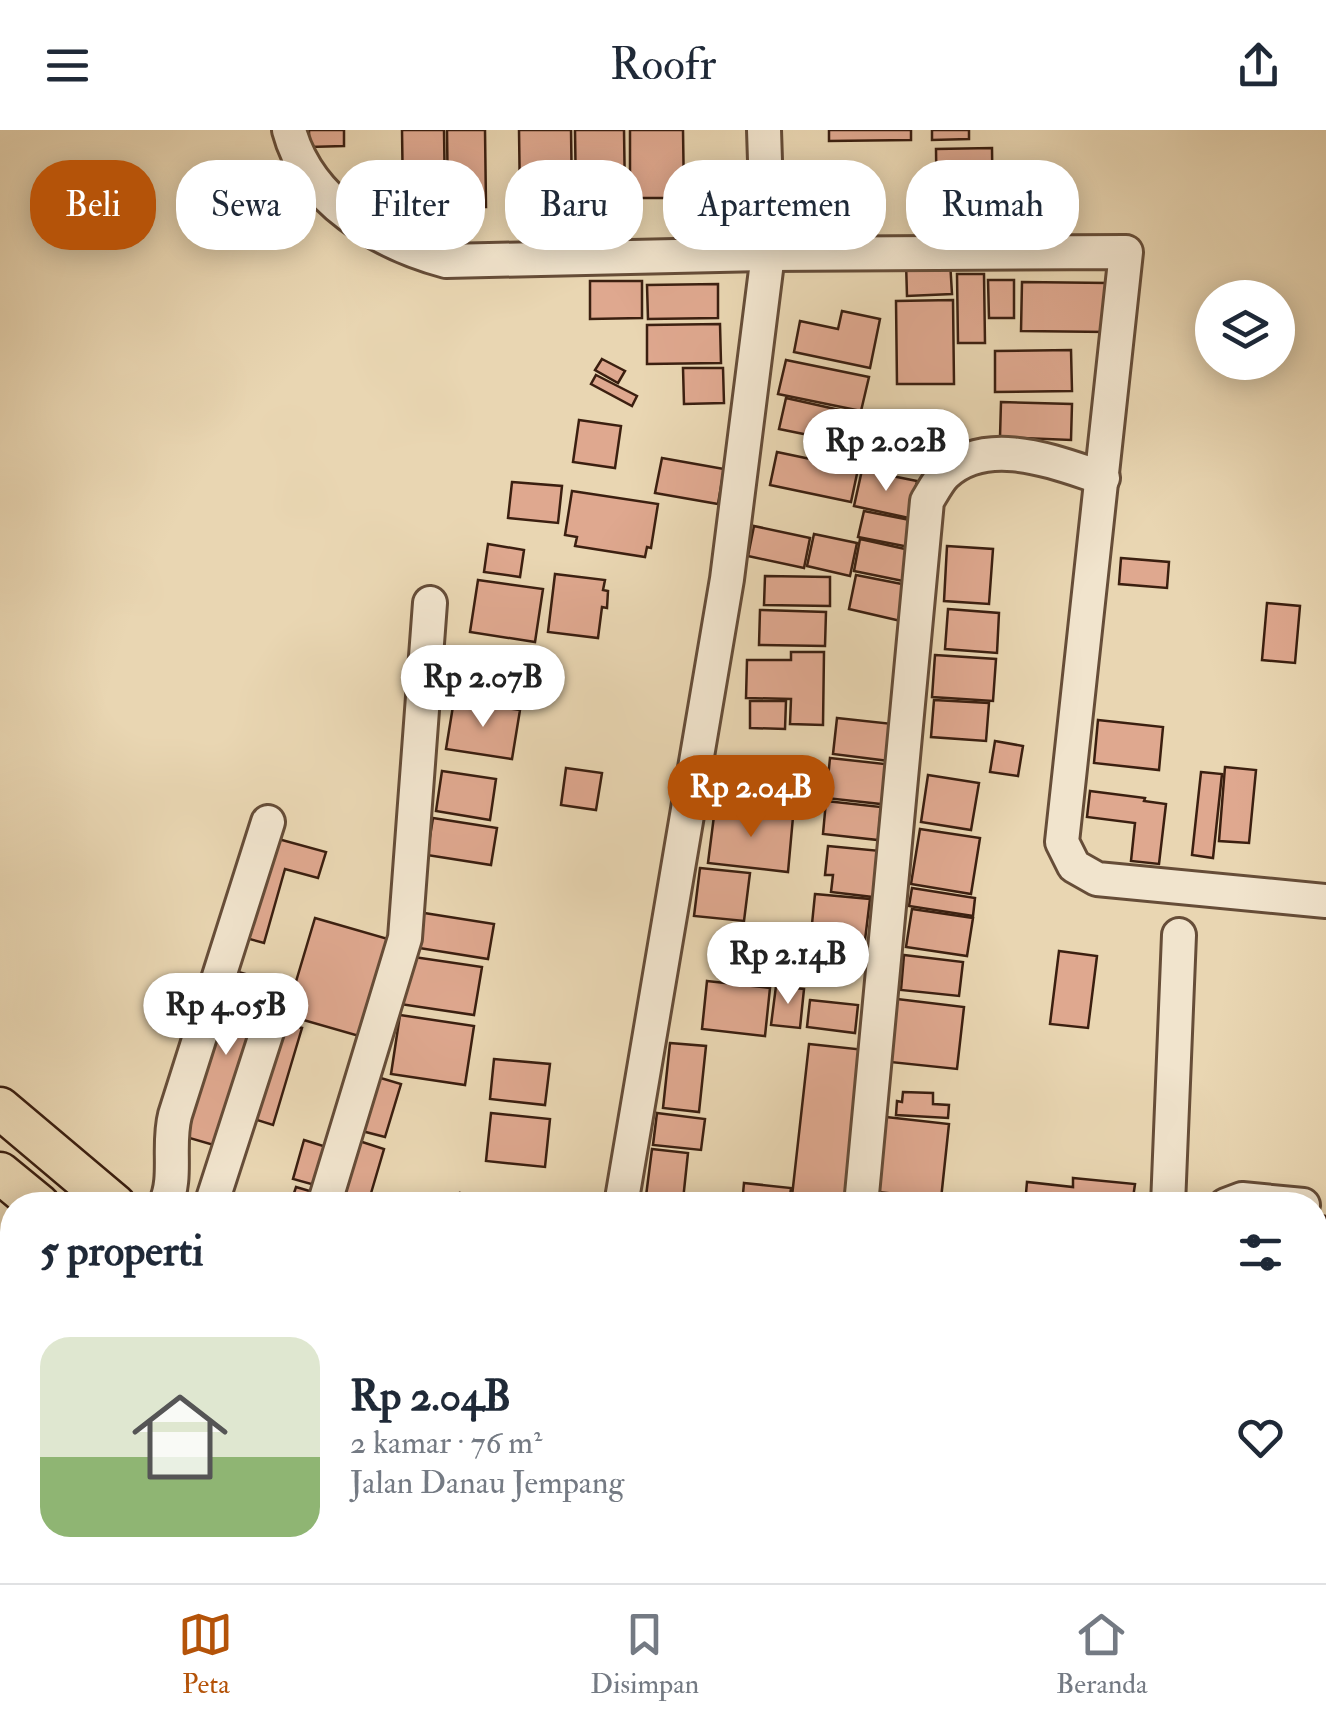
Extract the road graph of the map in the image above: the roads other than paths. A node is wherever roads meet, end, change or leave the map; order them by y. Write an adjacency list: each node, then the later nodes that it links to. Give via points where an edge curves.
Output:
1 (289, 130): 3 (street, via 295,153 335,204 418,254 446,261)
2 (764, 130): 3 (street)
3 (768, 254): 4 (street, via 1126,252); 17 (street, via 727,579)
4 (1103, 478): 7 (street, via 1062,842 1074,866 1097,879); 18 (street, via 1038,457 1004,454 970,460 945,474 927,501)
5 (430, 603): 16 (street, via 405,938)
6 (268, 822): 14 (street, via 169,1136)
7 (1326, 901)
8 (1179, 935): 19 (street)
9 (274, 1010): 15 (street)
10 (0, 1108): 13 (main road)
11 (0, 1173): 12 (main road)
12 (23, 1192)
13 (100, 1192)
14 (169, 1192)
15 (215, 1192)
16 (328, 1192)
17 (623, 1192)
18 (861, 1192)
19 (1169, 1192)

